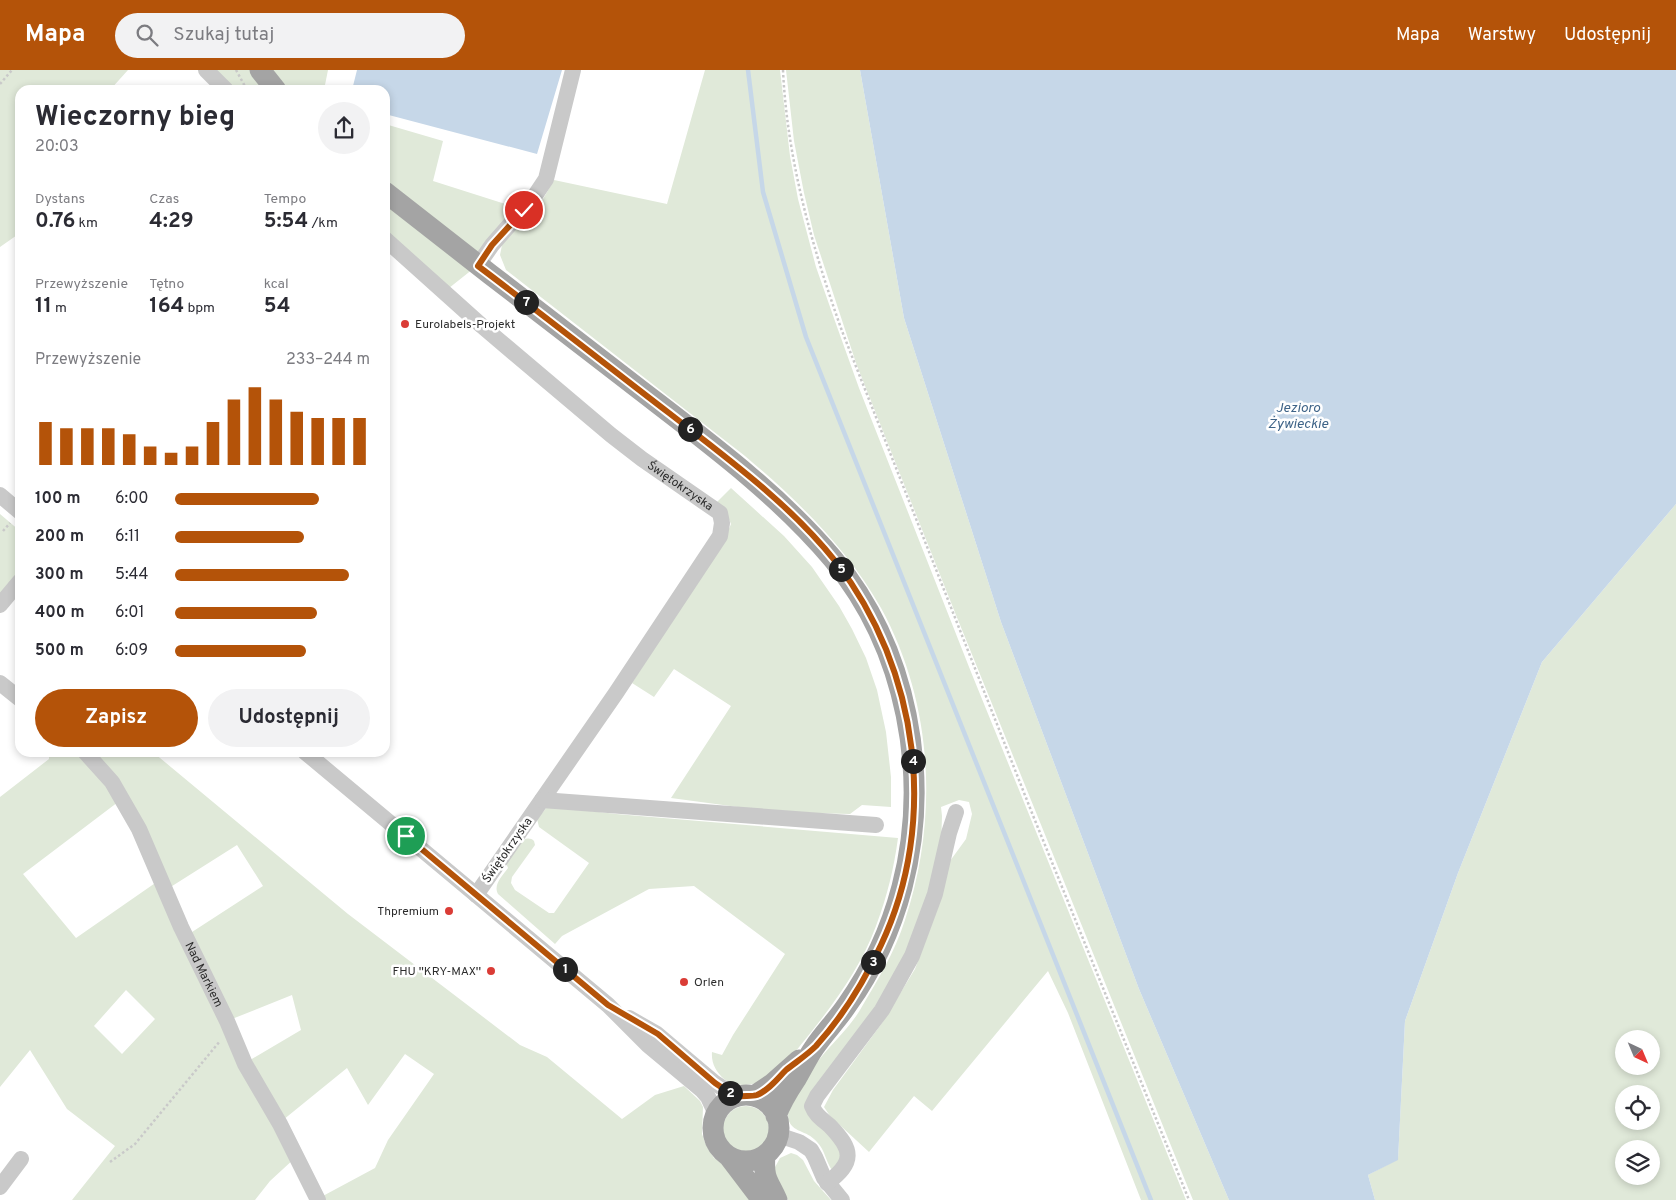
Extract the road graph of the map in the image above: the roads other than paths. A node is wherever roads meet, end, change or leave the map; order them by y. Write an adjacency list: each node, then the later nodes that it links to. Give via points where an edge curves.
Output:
1 (206, 70): 4 (street)
2 (260, 70): 5 (main road)
3 (573, 70): 8 (street, via 546,178)
4 (221, 85)
5 (272, 85)
6 (390, 196): 8 (main road)
7 (390, 243): 17 (street, Świętokrzyska, via 611,435 720,513 720,536 687,578 616,692)
8 (478, 266): 22 (main road, via 712,446 790,514 846,576 884,644 906,713 913,758 914,813 907,863 888,930 869,971 846,1008)
9 (0, 495): 10 (street)
10 (15, 513)
11 (15, 587): 12 (street)
12 (0, 605)
13 (0, 683): 14 (street)
14 (15, 695)
15 (90, 757): 31 (street, Nad Markiem, via 112,782 139,829 244,1064 280,1124)
16 (311, 757): 20 (street)
17 (542, 800): 19 (street); 20 (street, Świętokrzyska)
18 (956, 812): 29 (street, via 935,894 912,956 882,1010 812,1106 815,1114 847,1147 848,1158 841,1171)
19 (876, 825)
20 (476, 895): 21 (street)
21 (608, 1005): 23 (street, via 658,1034 715,1083); 24 (street, via 648,1045 702,1090)
22 (814, 1048): 23 (main road, via 772,1084); 25 (main road, via 783,1098)
23 (745, 1096): 24 (main road, via 726,1102); 25 (main road, via 768,1103)
24 (716, 1114): 27 (main road, via 715,1142)
25 (777, 1125): 26 (main road, via 772,1148); 29 (street, via 811,1150)
26 (765, 1155): 27 (main road, via 748,1161); 33 (main road, via 766,1179)
27 (730, 1158): 32 (main road)
28 (21, 1159): 30 (street)
29 (827, 1183): 34 (street)
30 (0, 1187)
31 (318, 1200)
32 (762, 1200)
33 (777, 1200)
34 (842, 1200)

